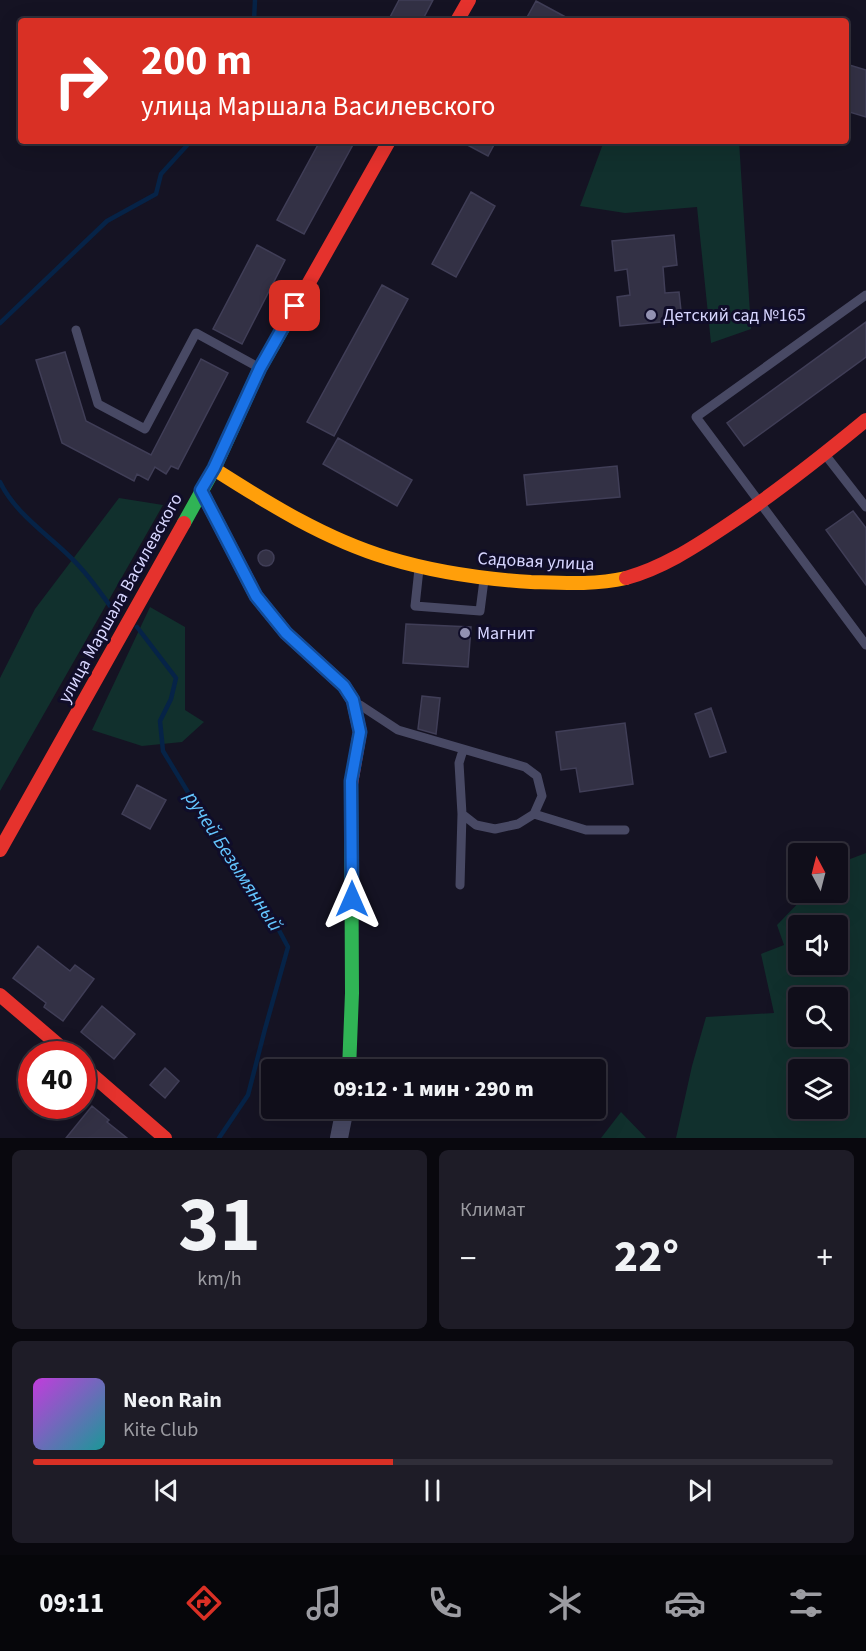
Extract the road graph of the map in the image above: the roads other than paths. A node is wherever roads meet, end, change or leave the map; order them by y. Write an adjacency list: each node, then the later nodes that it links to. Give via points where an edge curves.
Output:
1 (469, 0): 2 (street)
2 (459, 18)
3 (387, 144): 6 (street, улица Маршала Василевского)
4 (866, 295): 11 (lane, via 696,417)
5 (76, 330): 6 (lane, via 98,404 145,429 196,333)
6 (260, 368): 9 (street, улица Маршала Василевского)
7 (866, 420): 8 (street, Садовая улица)
8 (825, 454): 11 (street, Садовая улица); 12 (lane)
9 (214, 468): 10 (street, улица Маршала Василевского); 13 (street, Садовая улица, via 253,495 333,537)
10 (201, 490): 16 (street, via 256,596 286,633 344,686); 21 (street, улица Маршала Василевского)
11 (761, 503): 14 (street, Садовая улица, via 678,558 637,575 588,583); 15 (lane)
12 (866, 507)
13 (420, 567): 14 (street, Садовая улица); 14 (lane, via 415,606 480,611)
14 (484, 578)
15 (866, 645)
16 (353, 700): 17 (lane, via 398,730); 25 (street, via 360,732 351,781)
17 (463, 750): 18 (lane, via 459,763); 19 (lane, via 525,767 537,776 542,796)
18 (462, 814): 19 (lane, via 476,825 495,829 518,824); 22 (lane)
19 (534, 814): 20 (lane, via 586,830)
20 (625, 831)
21 (0, 850)
22 (460, 885)
23 (0, 995): 24 (street)
24 (54, 1041)
25 (349, 1059)
26 (96, 1078): 28 (street)
27 (343, 1119): 29 (street)
28 (165, 1138)
29 (339, 1138)

